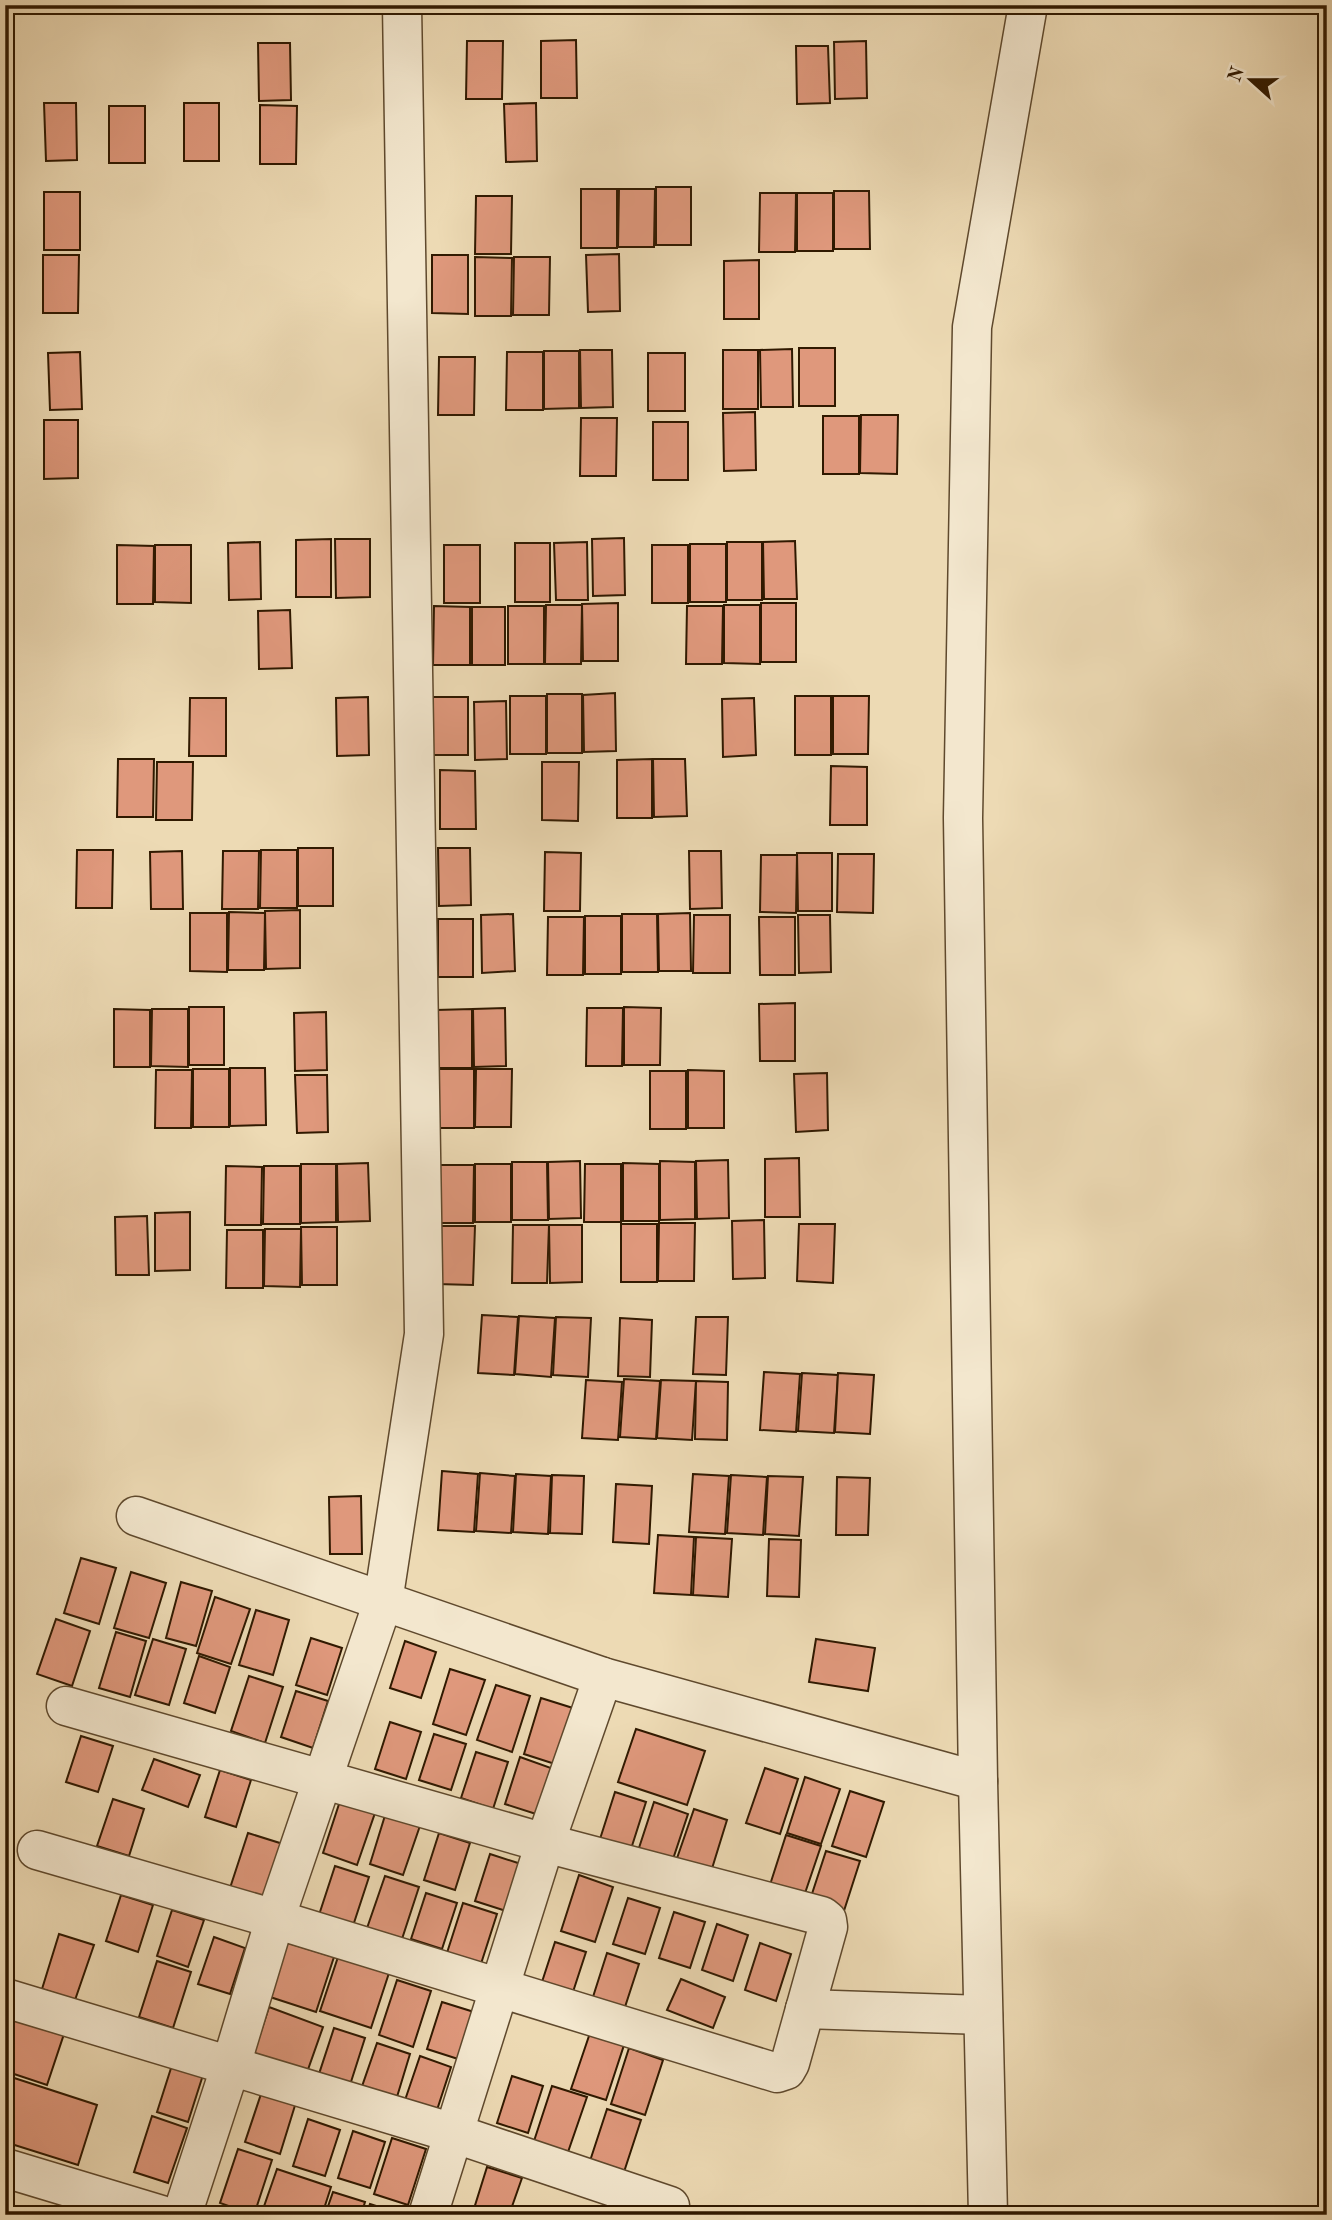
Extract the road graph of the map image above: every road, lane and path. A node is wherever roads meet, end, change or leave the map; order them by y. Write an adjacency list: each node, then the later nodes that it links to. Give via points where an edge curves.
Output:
1 (402, 5): 4 (street, via 424,1334)
2 (1028, 5): 8 (street, via 972,327 963,818)
3 (136, 1516): 4 (street)
4 (383, 1602): 5 (street); 7 (street)
5 (603, 1677): 8 (street); 9 (street)
6 (66, 1706): 7 (street)
7 (324, 1778): 9 (street); 11 (street)
8 (978, 1781): 15 (street)
9 (545, 1843): 12 (street); 14 (street, via 822,1916 828,1927)
10 (37, 1850): 11 (street)
11 (275, 1919): 12 (street); 16 (street)
12 (500, 1989): 14 (street, via 778,2073 790,2063); 17 (street)
13 (5, 1998): 16 (street)
14 (805, 2009): 15 (street)
15 (983, 2015): 23 (street)
16 (231, 2065): 17 (street); 21 (street)
17 (453, 2133): 19 (street); 22 (street)
18 (5, 2168): 20 (street)
19 (670, 2206)
20 (161, 2215)
21 (182, 2215)
22 (428, 2215)
23 (988, 2215)

